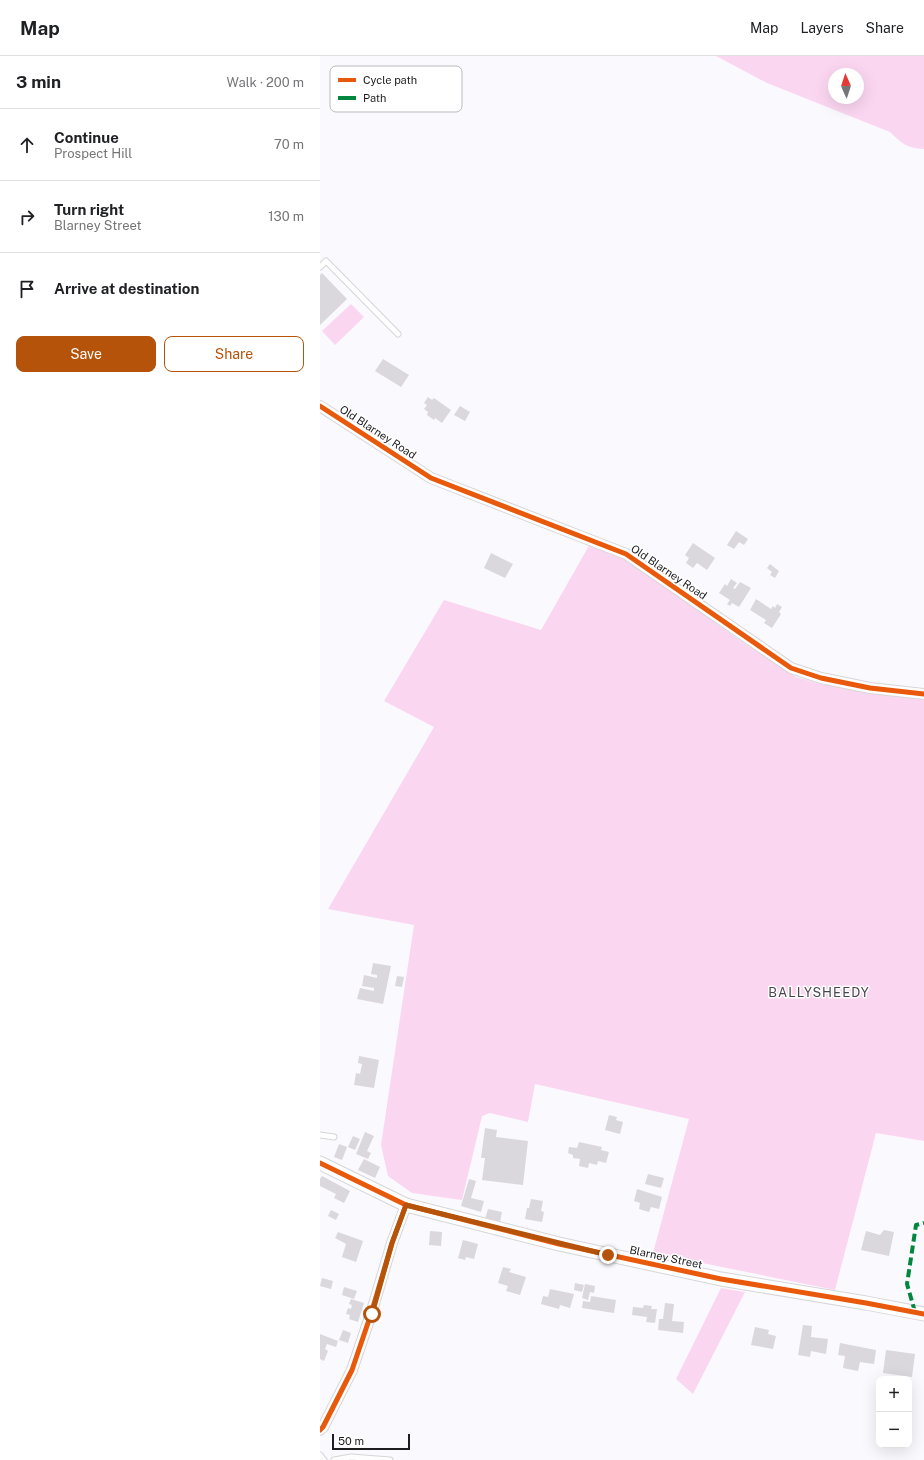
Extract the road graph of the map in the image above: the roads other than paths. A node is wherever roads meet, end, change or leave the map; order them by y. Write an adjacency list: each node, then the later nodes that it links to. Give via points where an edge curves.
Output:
1 (320, 267): 2 (lane, via 326,261)
2 (398, 334)
3 (320, 406): 4 (street, Old Blarney Road, via 430,478 626,554 791,668 870,688)
4 (924, 694)
5 (320, 1135): 6 (lane)
6 (334, 1137)
7 (320, 1163): 8 (street, Blarney Street)
8 (406, 1205): 9 (street, Blarney Street, via 567,1246 721,1279); 10 (street, via 352,1370)
9 (924, 1314)
10 (320, 1430)
11 (320, 1455): 12 (lane)
12 (324, 1460)
13 (334, 1460): 14 (lane, via 351,1457)
14 (390, 1460)

